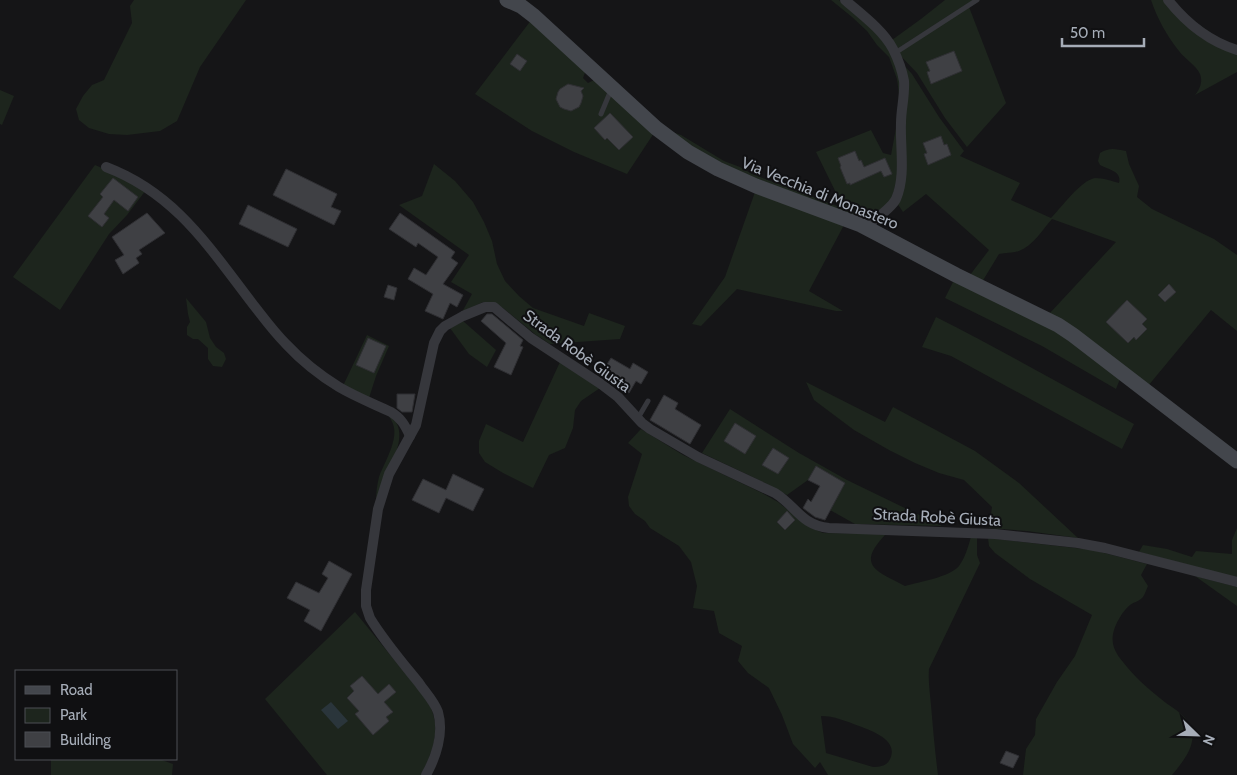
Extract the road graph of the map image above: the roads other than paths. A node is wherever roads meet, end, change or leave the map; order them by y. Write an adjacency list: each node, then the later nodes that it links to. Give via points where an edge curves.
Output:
1 (507, 0): 7 (street, Via Vecchia di Monastero, via 534,16)
2 (845, 0): 6 (street, via 882,34)
3 (977, 0): 6 (lane)
4 (1168, 0): 5 (street, via 1199,32)
5 (1237, 50)
6 (895, 52): 10 (street, via 904,88 900,182 894,203)
7 (612, 87): 8 (lane); 10 (street, Via Vecchia di Monastero, via 668,138 709,164 756,186)
8 (601, 114)
9 (106, 167): 13 (street, via 149,188 183,216 293,352 339,387 398,416)
10 (865, 227): 14 (street, Via Vecchia di Monastero, via 1063,328)
11 (648, 401): 12 (lane)
12 (638, 419): 13 (street, Strada Robè Giusta, via 601,384 488,306 442,328 438,334 420,412); 15 (street, Strada Robè Giusta, via 691,453 782,497 803,518 820,527 995,534 1078,543)
13 (410, 436): 16 (street, Strada Robè Giusta, via 389,474 380,502 366,599 374,624 438,713 438,743)
14 (1237, 461)
15 (1237, 582)
16 (426, 775)

